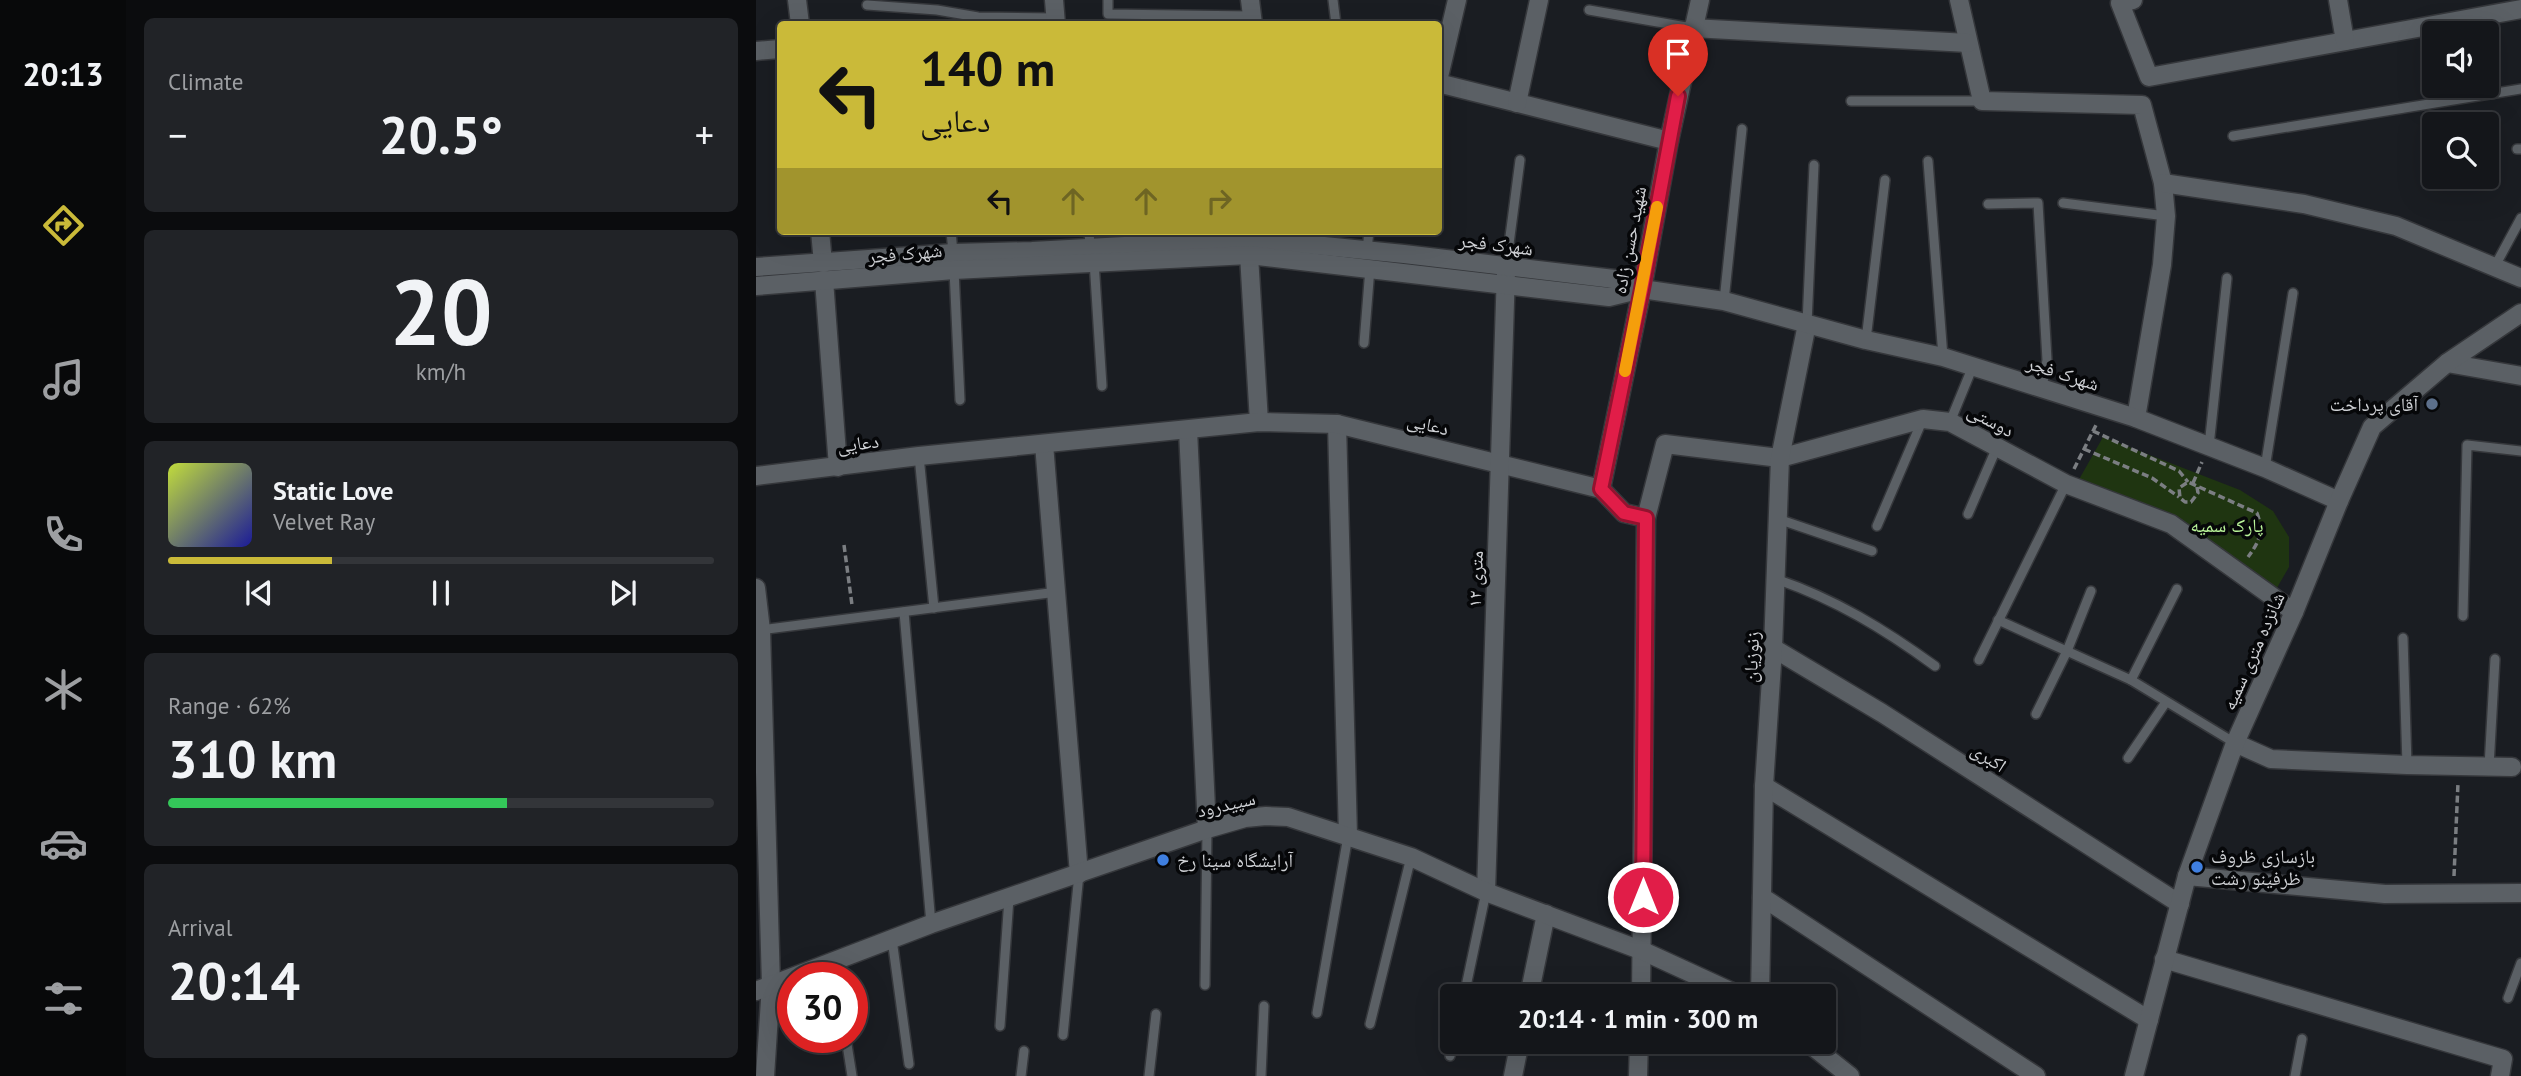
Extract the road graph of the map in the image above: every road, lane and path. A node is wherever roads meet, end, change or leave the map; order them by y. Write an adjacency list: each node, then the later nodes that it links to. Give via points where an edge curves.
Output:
1 (797, 0): 15 (street)
2 (1108, 0): 13 (lane, via 1108,14)
3 (1332, 0): 16 (lane)
4 (1457, 0): 22 (street)
5 (1539, 0): 27 (street)
6 (1700, 0): 17 (street, شهید حسن زاده)
7 (1959, 0): 19 (street)
8 (2338, 0): 18 (street)
9 (2126, 1): 18 (street, via 2149,77)
10 (867, 5): 14 (lane, via 978,17)
11 (2521, 9): 18 (street)
12 (1589, 10): 17 (lane)
13 (1252, 13)
14 (1055, 14)
15 (800, 21)
16 (1336, 21)
17 (1692, 28): 19 (street); 30 (street, شهید حسن زاده)
18 (2345, 41)
19 (1968, 43): 26 (street)
20 (777, 49): 21 (street)
21 (756, 51)
22 (1442, 65)
23 (1442, 83): 27 (street)
24 (2521, 89): 29 (lane)
25 (1851, 101): 26 (lane)
26 (1982, 101): 35 (street, via 2142,105)
27 (1517, 103): 30 (street)
28 (1742, 129): 56 (lane)
29 (2233, 136)
30 (1669, 141): 54 (street, شهید حسن زاده)
31 (1520, 160): 50 (lane)
32 (1928, 161): 61 (lane)
33 (1814, 164): 58 (lane)
34 (1885, 180): 59 (lane)
35 (2163, 183): 38 (street); 47 (street, via 2304,204 2396,226)
36 (2063, 203): 38 (lane)
37 (1988, 204): 66 (lane, via 2038,203 2046,360)
38 (2166, 216): 69 (street)
39 (2521, 218): 47 (lane)
40 (820, 235): 49 (street)
41 (951, 235): 46 (lane)
42 (1369, 235): 45 (lane)
43 (1252, 242): 44 (street, شهرک فجر); 45 (street, شهرک فجر); 71 (street)
44 (1091, 246): 46 (street, شهرک فجر); 65 (lane)
45 (1369, 259): 50 (street, شهرک فجر); 60 (lane)
46 (954, 261): 49 (street, شهرک فجر); 67 (lane)
47 (2495, 266): 52 (street)
48 (756, 267): 49 (street, شهرک فجر)
49 (824, 272): 53 (street, شهرک فجر); 84 (street)
50 (1505, 276): 54 (street, شهرک فجر, via 1614,279); 83 (street, ۱۲ متری)
51 (2227, 278): 77 (lane)
52 (2521, 278)
53 (756, 286)
54 (1642, 289): 56 (street, شهرک فجر); 90 (street, شهید حسن زاده)
55 (2293, 293): 85 (lane)
56 (1724, 301): 58 (street, شهرک فجر)
57 (2521, 313): 62 (street, شانزده متری سمیه)
58 (1807, 324): 59 (street, شهرک فجر); 82 (street, زنوزیان)
59 (1866, 340): 61 (street, شهرک فجر)
60 (1364, 344)
61 (1943, 357): 63 (street, شهرک فجر)
62 (2446, 363): 64 (street); 92 (street, شانزده متری سمیه, via 2372,426)
63 (1973, 366): 66 (street, شهرک فجر); 72 (lane)
64 (2521, 376)
65 (1102, 386)
66 (2042, 387): 68 (street, شهرک فجر)
67 (960, 400)
68 (2104, 409): 69 (street, شهرک فجر); 75 (path)
69 (2136, 418): 77 (street, شهرک فجر)
70 (1923, 419): 72 (street, دوستی); 82 (street, دوستی); 96 (lane)
71 (1259, 422): 73 (street, دعایی); 74 (street, دعایی)
72 (1950, 422): 78 (street, دوستی)
73 (1337, 425): 83 (street, دعایی); 129 (street)
74 (1188, 430): 76 (street, دعایی); 128 (street)
75 (2093, 432): 79 (path); 87 (path, via 2179,471)
76 (1044, 444): 81 (street, دعایی); 104 (street)
77 (2209, 446): 85 (street, شهرک فجر); 87 (path)
78 (1997, 447): 88 (street, دوستی); 93 (lane)
79 (2084, 449): 88 (path); 91 (path, via 2152,478)
80 (2521, 451): 108 (lane, via 2467,445)
81 (919, 456): 84 (street, دعایی); 105 (lane)
82 (1780, 458): 94 (street, دوستی, via 1665,444); 95 (street, زنوزیان)
83 (1500, 462): 90 (street, دعایی); 133 (street, ۱۲ متری)
84 (838, 467): 86 (street, دعایی)
85 (2265, 468): 92 (street, شهرک فجر)
86 (756, 476)
87 (2190, 482): 89 (path); 91 (path, via 2179,488)
88 (2066, 484): 107 (street, دوستی, via 2171,524); 110 (lane)
89 (2197, 487): 91 (path, via 2191,502); 99 (path, via 2257,513 2261,538)
90 (1601, 489): 94 (street, دعایی, via 1624,513)
91 (2180, 498)
92 (2339, 501): 107 (street, شانزده متری سمیه)
93 (1968, 514)
94 (1646, 518): 142 (street)
95 (1778, 519): 98 (lane); 100 (street, زنوزیان)
96 (1877, 526)
97 (844, 545): 109 (path)
98 (1872, 551)
99 (2248, 557)
100 (1776, 579): 113 (street, زنوزیان); 117 (lane, via 1813,592 1884,629)
101 (756, 588): 111 (street)
102 (2177, 589): 118 (lane)
103 (2091, 591): 114 (lane)
104 (1057, 592): 105 (lane); 131 (street)
105 (934, 608): 106 (lane)
106 (904, 612): 109 (lane); 140 (lane)
107 (2294, 612): 121 (street, شانزده متری سمیه)
108 (2463, 616)
109 (854, 618): 111 (lane)
110 (1998, 620): 114 (lane); 116 (lane)
111 (759, 630): 152 (street)
112 (2403, 638): 123 (lane)
113 (1773, 648): 127 (street, زنوزیان); 138 (street, اکبری)
114 (2067, 651): 118 (lane); 120 (lane)
115 (2495, 659): 125 (lane)
116 (1979, 660)
117 (1935, 666)
118 (2131, 680): 119 (lane)
119 (2165, 702): 121 (lane); 122 (lane)
120 (2036, 714)
121 (2235, 743): 123 (street, via 2271,759); 132 (street, شانزده متری سمیه)
122 (2128, 758)
123 (2407, 765): 124 (street)
124 (2459, 766): 125 (street); 134 (path)
125 (2489, 767): 126 (street)
126 (2512, 767)
127 (1764, 786): 136 (street, زنوزیان); 157 (street)
128 (1208, 828): 129 (street, سپیدرود, via 1245,818 1288,817); 131 (street, سپیدرود); 151 (lane)
129 (1348, 836): 130 (street, سپیدرود); 155 (lane)
130 (1411, 857): 133 (street, سپیدرود); 158 (lane)
131 (1079, 874): 137 (street, سپیدرود); 160 (lane)
132 (2187, 876): 134 (street, via 2385,894); 138 (street, شانزده متری سمیه)
133 (1486, 892): 139 (street, سپیدرود); 146 (lane)
134 (2454, 893): 135 (street)
135 (2521, 893)
136 (1762, 897): 150 (street, زنوزیان); 176 (street)
137 (1009, 898): 140 (street, سپیدرود); 159 (lane)
138 (2180, 904): 143 (street, شانزده متری سمیه)
139 (1546, 914): 142 (street, سپیدرود); 147 (street)
140 (931, 924): 141 (street, سپیدرود)
141 (892, 939): 144 (street, سپیدرود); 167 (lane)
142 (1643, 951): 148 (street); 149 (street, سپیدرود)
143 (2164, 959): 157 (street, شانزده متری سمیه); 179 (street, via 2503,1059)
144 (850, 962)
145 (2521, 963): 153 (lane)
146 (1467, 984)
147 (1531, 984)
148 (1642, 984)
149 (1715, 984)
150 (1760, 984)
151 (1205, 985)
152 (764, 988): 168 (street)
153 (2508, 998)
154 (1264, 1006): 172 (lane)
155 (1317, 1013)
156 (1156, 1014): 171 (lane)
157 (2148, 1020): 177 (street, شانزده متری سمیه)
158 (1370, 1024)
159 (1000, 1026)
160 (1063, 1035)
161 (2302, 1039): 178 (lane)
162 (1024, 1051): 170 (lane)
163 (848, 1053): 169 (lane)
164 (1517, 1054): 173 (street)
165 (1639, 1054): 174 (street)
166 (1822, 1054): 175 (street)
167 (909, 1064)
168 (765, 1076)
169 (852, 1076)
170 (1021, 1076)
171 (1149, 1076)
172 (1261, 1076)
173 (1513, 1076)
174 (1638, 1076)
175 (1850, 1076)
176 (2036, 1076)
177 (2134, 1076)
178 (2295, 1076)
179 (2500, 1076)

